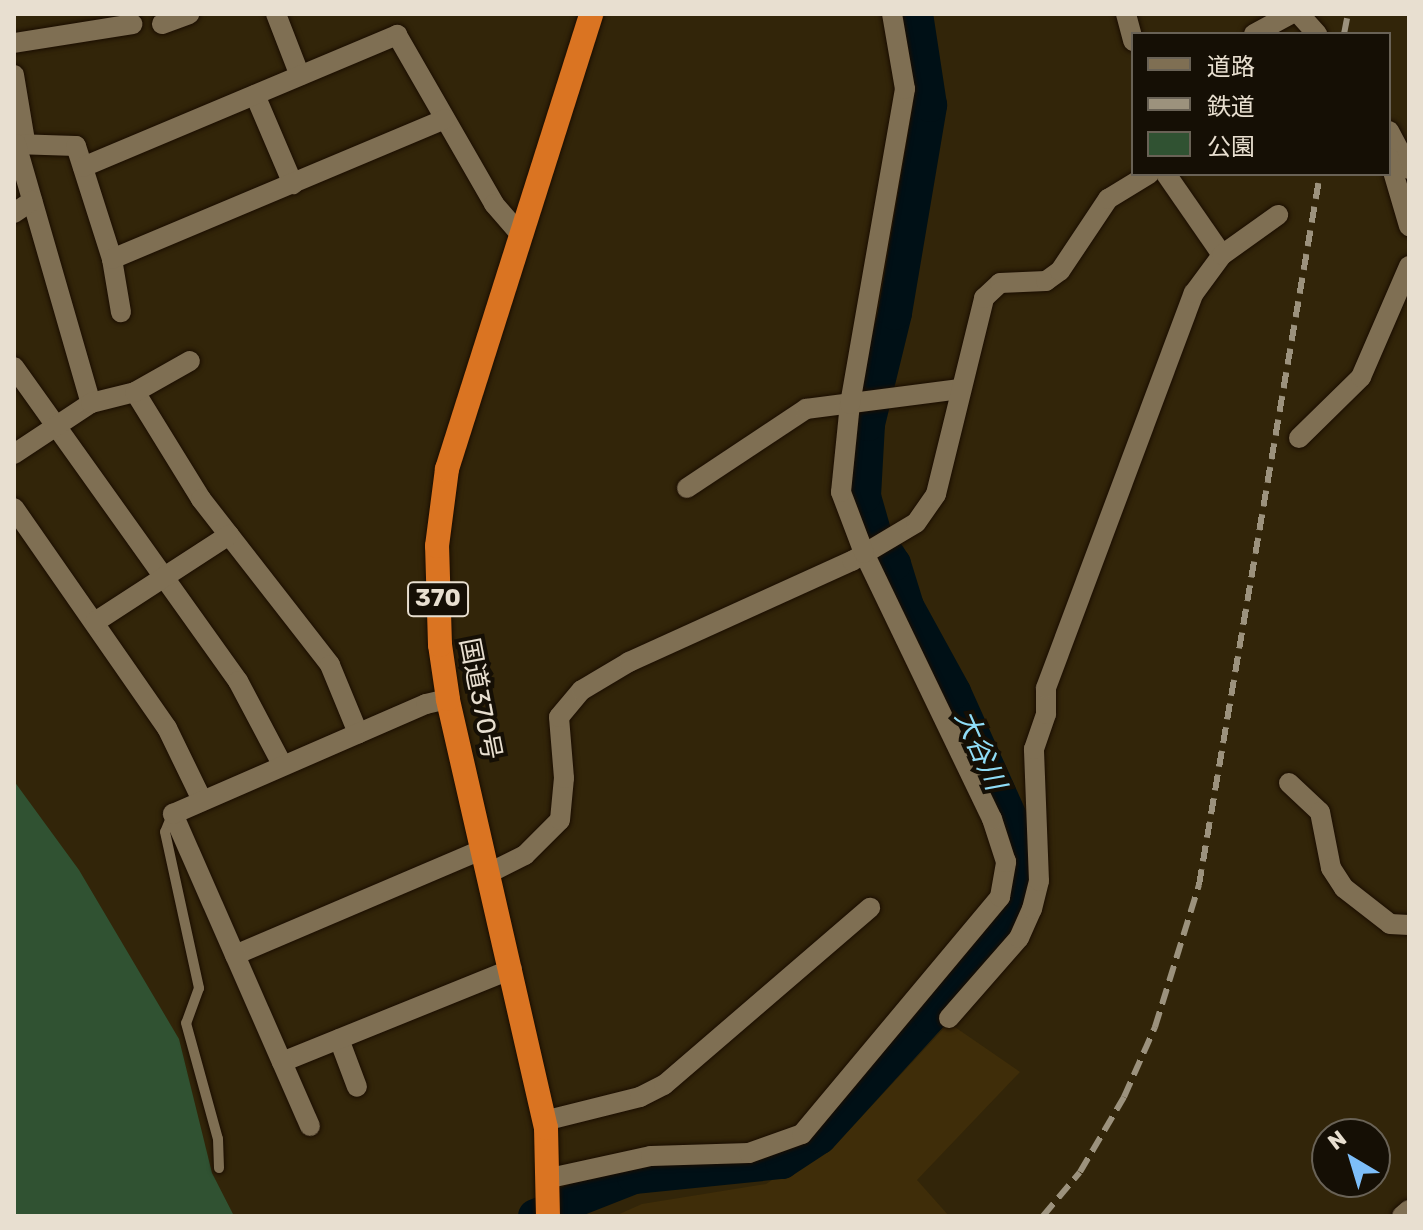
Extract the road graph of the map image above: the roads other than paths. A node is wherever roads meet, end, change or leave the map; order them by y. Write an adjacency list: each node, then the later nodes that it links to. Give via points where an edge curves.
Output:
1 (189, 14): 8 (street)
2 (276, 14): 13 (street)
3 (591, 14): 28 (highway, 国道370号 / 370)
4 (892, 14): 38 (street, via 905,89)
5 (1291, 14): 9 (street)
6 (1299, 14): 10 (street)
7 (132, 24): 11 (street)
8 (162, 24)
9 (1258, 32)
10 (1315, 32)
11 (14, 43)
12 (14, 75): 17 (street)
13 (300, 76): 14 (street); 15 (street, via 397,35)
14 (255, 95): 19 (street); 23 (street)
15 (445, 119): 23 (street); 28 (street, via 494,204)
16 (1391, 135): 20 (street)
17 (18, 143): 19 (street, via 76,146); 24 (street)
18 (1391, 165): 27 (street)
19 (83, 167): 30 (street)
20 (1409, 169)
21 (1146, 176): 35 (street, via 1108,199 1060,271 1046,281 1000,283 984,298)
22 (1167, 176): 29 (street)
23 (293, 184): 30 (street)
24 (32, 201): 25 (street); 37 (street)
25 (14, 213)
26 (1278, 215): 29 (street)
27 (1409, 226)
28 (520, 234): 48 (highway, 国道370号 / 370, via 447,469 437,546 440,645)
29 (1222, 255): 59 (street, via 1194,293 1046,688 1046,714 1034,749 1039,881 1032,909 1019,938)
30 (112, 259): 32 (street)
31 (1409, 266): 40 (street, via 1361,377)
32 (121, 312)
33 (190, 361): 36 (street)
34 (14, 367): 39 (street)
35 (960, 389): 38 (street); 45 (street, via 936,494 916,523)
36 (135, 392): 37 (street); 44 (street)
37 (91, 403): 39 (street)
38 (850, 404): 42 (street, via 828,402 806,409); 45 (street, via 841,492)
39 (54, 427): 41 (street); 46 (street)
40 (1299, 438)
41 (14, 454)
42 (687, 488)
43 (14, 508): 47 (street)
44 (229, 535): 46 (street); 49 (street, via 330,665)
45 (864, 553): 54 (street, via 629,662 582,690 559,717 564,778 560,820 525,855); 66 (street, via 992,819 1006,862 1000,897 802,1134 749,1153 651,1156)
46 (162, 579): 47 (street); 50 (street, via 238,681)
47 (95, 622): 52 (street, via 167,728)
48 (448, 699): 49 (street); 54 (highway, 国道370号 / 370)
49 (358, 733): 50 (street)
50 (282, 764): 52 (street)
51 (1289, 783): 56 (street, via 1320,812 1331,868 1344,888 1390,924)
52 (201, 798): 53 (street)
53 (173, 814): 57 (street); 65 (lane, via 165,832 199,988 186,1023 218,1139)
54 (486, 861): 57 (street); 58 (highway, 国道370号 / 370)
55 (870, 908): 63 (street, via 664,1085 640,1097)
56 (1409, 925)
57 (235, 955): 61 (street)
58 (512, 969): 60 (street); 63 (highway, 国道370号 / 370)
59 (949, 1018)
60 (339, 1039): 61 (street); 62 (street)
61 (282, 1062): 64 (street)
62 (357, 1087)
63 (544, 1121): 66 (highway, 国道370号 / 370)
64 (310, 1126)
65 (219, 1168)
66 (549, 1196)
67 (1409, 1210): 68 (street)
68 (1402, 1216)

